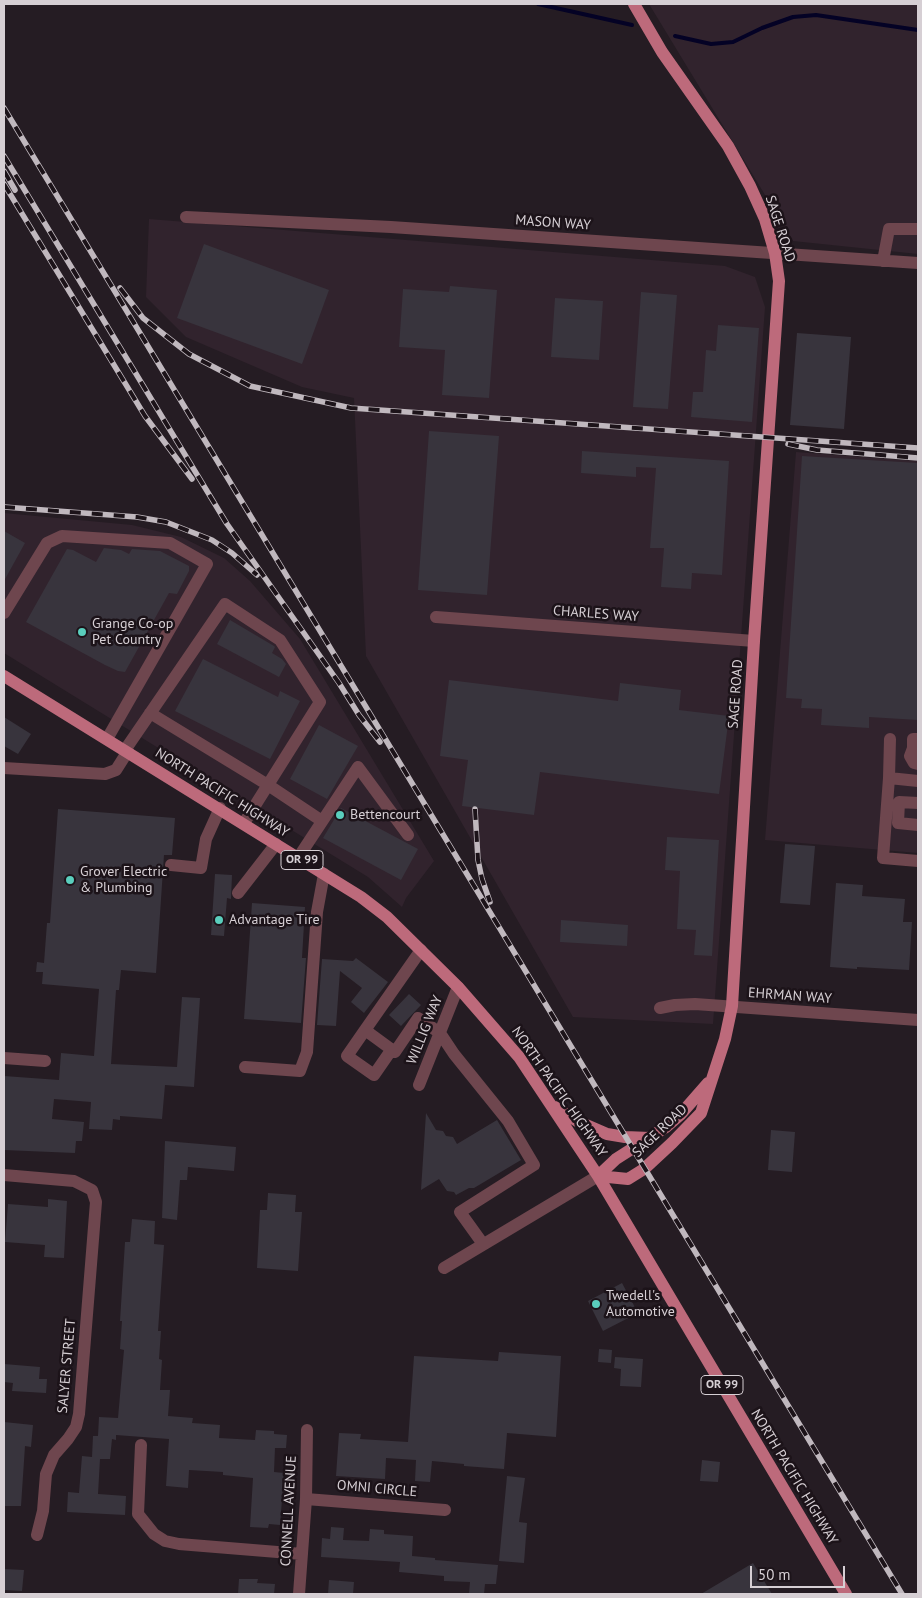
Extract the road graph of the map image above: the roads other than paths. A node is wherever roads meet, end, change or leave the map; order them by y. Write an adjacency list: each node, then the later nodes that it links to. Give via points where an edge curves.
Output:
1 (634, 4): 4 (main road, SAGE ROAD, via 662,52 728,146 765,219)
2 (186, 217): 4 (street, MASON WAY, via 391,227)
3 (918, 229): 5 (street, via 889,229)
4 (775, 253): 5 (street, MASON WAY); 9 (main road, SAGE ROAD, via 779,292)
5 (884, 261): 6 (street, MASON WAY)
6 (918, 263)
7 (4, 613): 12 (street, via 47,544 62,536 170,543 207,564)
8 (436, 617): 9 (street, CHARLES WAY)
9 (754, 641): 35 (main road, SAGE ROAD)
10 (4, 676): 12 (main road, NORTH PACIFIC HIGHWAY / OR 99)
11 (150, 714): 15 (street); 20 (street); 20 (street, via 225,604 280,640 320,702)
12 (107, 739): 15 (main road, NORTH PACIFIC HIGHWAY / OR 99)
13 (890, 739): 18 (street)
14 (916, 747): 16 (street, via 910,756)
15 (126, 750): 17 (street, via 116,770 105,774); 22 (main road, NORTH PACIFIC HIGHWAY / OR 99)
16 (918, 764)
17 (4, 768)
18 (889, 778): 19 (street); 29 (street, via 883,858)
19 (918, 781)
20 (268, 785): 23 (street); 24 (street)
21 (918, 803): 25 (street, via 899,802 898,824)
22 (220, 808): 24 (main road, NORTH PACIFIC HIGHWAY / OR 99); 30 (street, via 206,839 201,868)
23 (322, 821): 26 (street, via 358,767); 28 (street)
24 (244, 824): 27 (main road, NORTH PACIFIC HIGHWAY / OR 99)
25 (918, 825)
26 (408, 835)
27 (276, 844): 28 (main road, NORTH PACIFIC HIGHWAY / OR 99); 32 (street)
28 (298, 858): 31 (main road, NORTH PACIFIC HIGHWAY / OR 99)
29 (918, 861)
30 (171, 865)
31 (324, 874): 33 (main road, NORTH PACIFIC HIGHWAY / OR 99, via 387,917); 43 (street, via 317,912 307,1052 300,1071)
32 (238, 892)
33 (422, 950): 34 (main road, NORTH PACIFIC HIGHWAY / OR 99); 38 (street)
34 (458, 987): 39 (street, WILLIG WAY); 46 (main road, NORTH PACIFIC HIGHWAY / OR 99, via 519,1057)
35 (732, 1006): 36 (street, EHRMAN WAY, via 675,1004); 37 (street, EHRMAN WAY); 44 (main road, SAGE ROAD)
36 (660, 1008)
37 (918, 1020)
38 (365, 1030): 40 (street); 40 (street, via 347,1056 374,1075)
39 (440, 1033): 40 (street, via 418,1018 395,1052); 45 (street, WILLIG WAY); 50 (street, via 508,1120 534,1165 460,1212)
40 (392, 1049)
41 (4, 1058): 42 (street)
42 (45, 1061)
43 (245, 1067)
44 (711, 1081): 47 (main road, via 680,1115); 49 (main road, SAGE ROAD, via 701,1113 644,1169 628,1179)
45 (419, 1085)
46 (549, 1102): 47 (main road, via 577,1121 607,1134); 49 (main road, NORTH PACIFIC HIGHWAY / OR 99)
47 (650, 1138): 49 (main road, via 616,1159)
48 (4, 1175): 56 (street, SALYER STREET, via 74,1181 92,1190 96,1202 79,1414 76,1427 54,1455 46,1474)
49 (598, 1176): 50 (street); 59 (main road, NORTH PACIFIC HIGHWAY / OR 99)
50 (483, 1244): 51 (street)
51 (444, 1268)
52 (307, 1430): 54 (street, CONNELL AVENUE)
53 (141, 1445): 57 (street, via 138,1514 154,1534 179,1544)
54 (306, 1499): 55 (street, OMNI CIRCLE); 57 (street, CONNELL AVENUE)
55 (445, 1510)
56 (37, 1535)
57 (302, 1554): 58 (street, CONNELL AVENUE)
58 (299, 1594)
59 (846, 1594)

